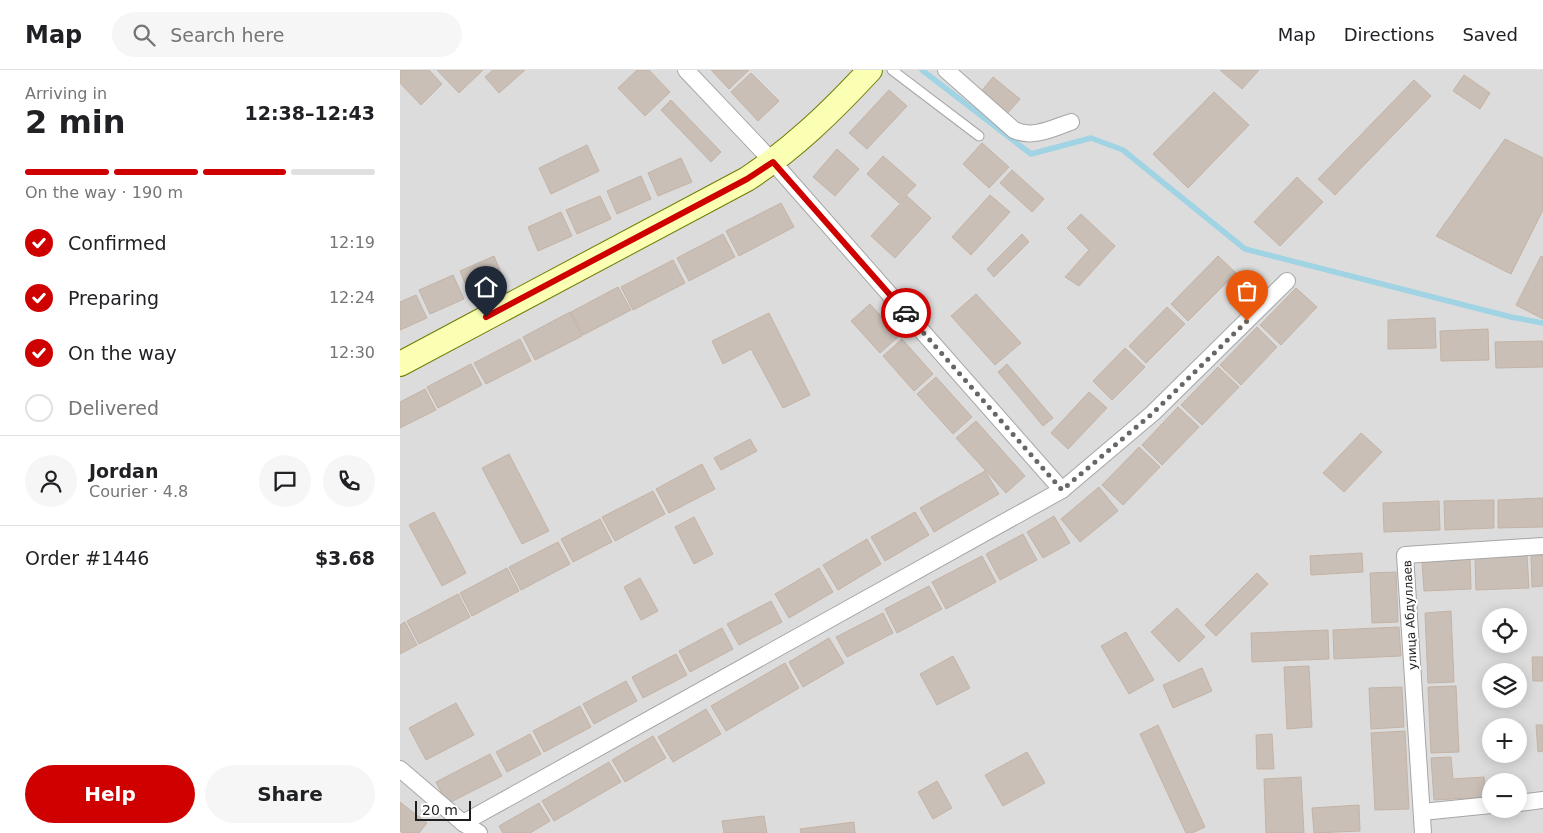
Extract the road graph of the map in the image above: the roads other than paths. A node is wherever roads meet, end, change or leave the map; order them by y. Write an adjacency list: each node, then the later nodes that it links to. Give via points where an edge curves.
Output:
1 (686, 70): 7 (street)
2 (870, 70): 7 (main road, via 808,133)
3 (892, 70): 6 (lane)
4 (946, 70): 5 (street, via 1022,134 1039,133)
5 (1072, 122)
6 (979, 136)
7 (773, 162): 9 (main road, via 747,179); 10 (street)
8 (1287, 281): 10 (street, via 1153,413)
9 (400, 364)
10 (1062, 490): 17 (street)
11 (1543, 546): 16 (street, улица Абдуллаев, via 1405,555)
12 (400, 769): 17 (street)
13 (1543, 800): 14 (street)
14 (1527, 802)
15 (1482, 807): 16 (street)
16 (1422, 812): 19 (street)
17 (463, 824): 18 (street)
18 (479, 833)
19 (1423, 833)

